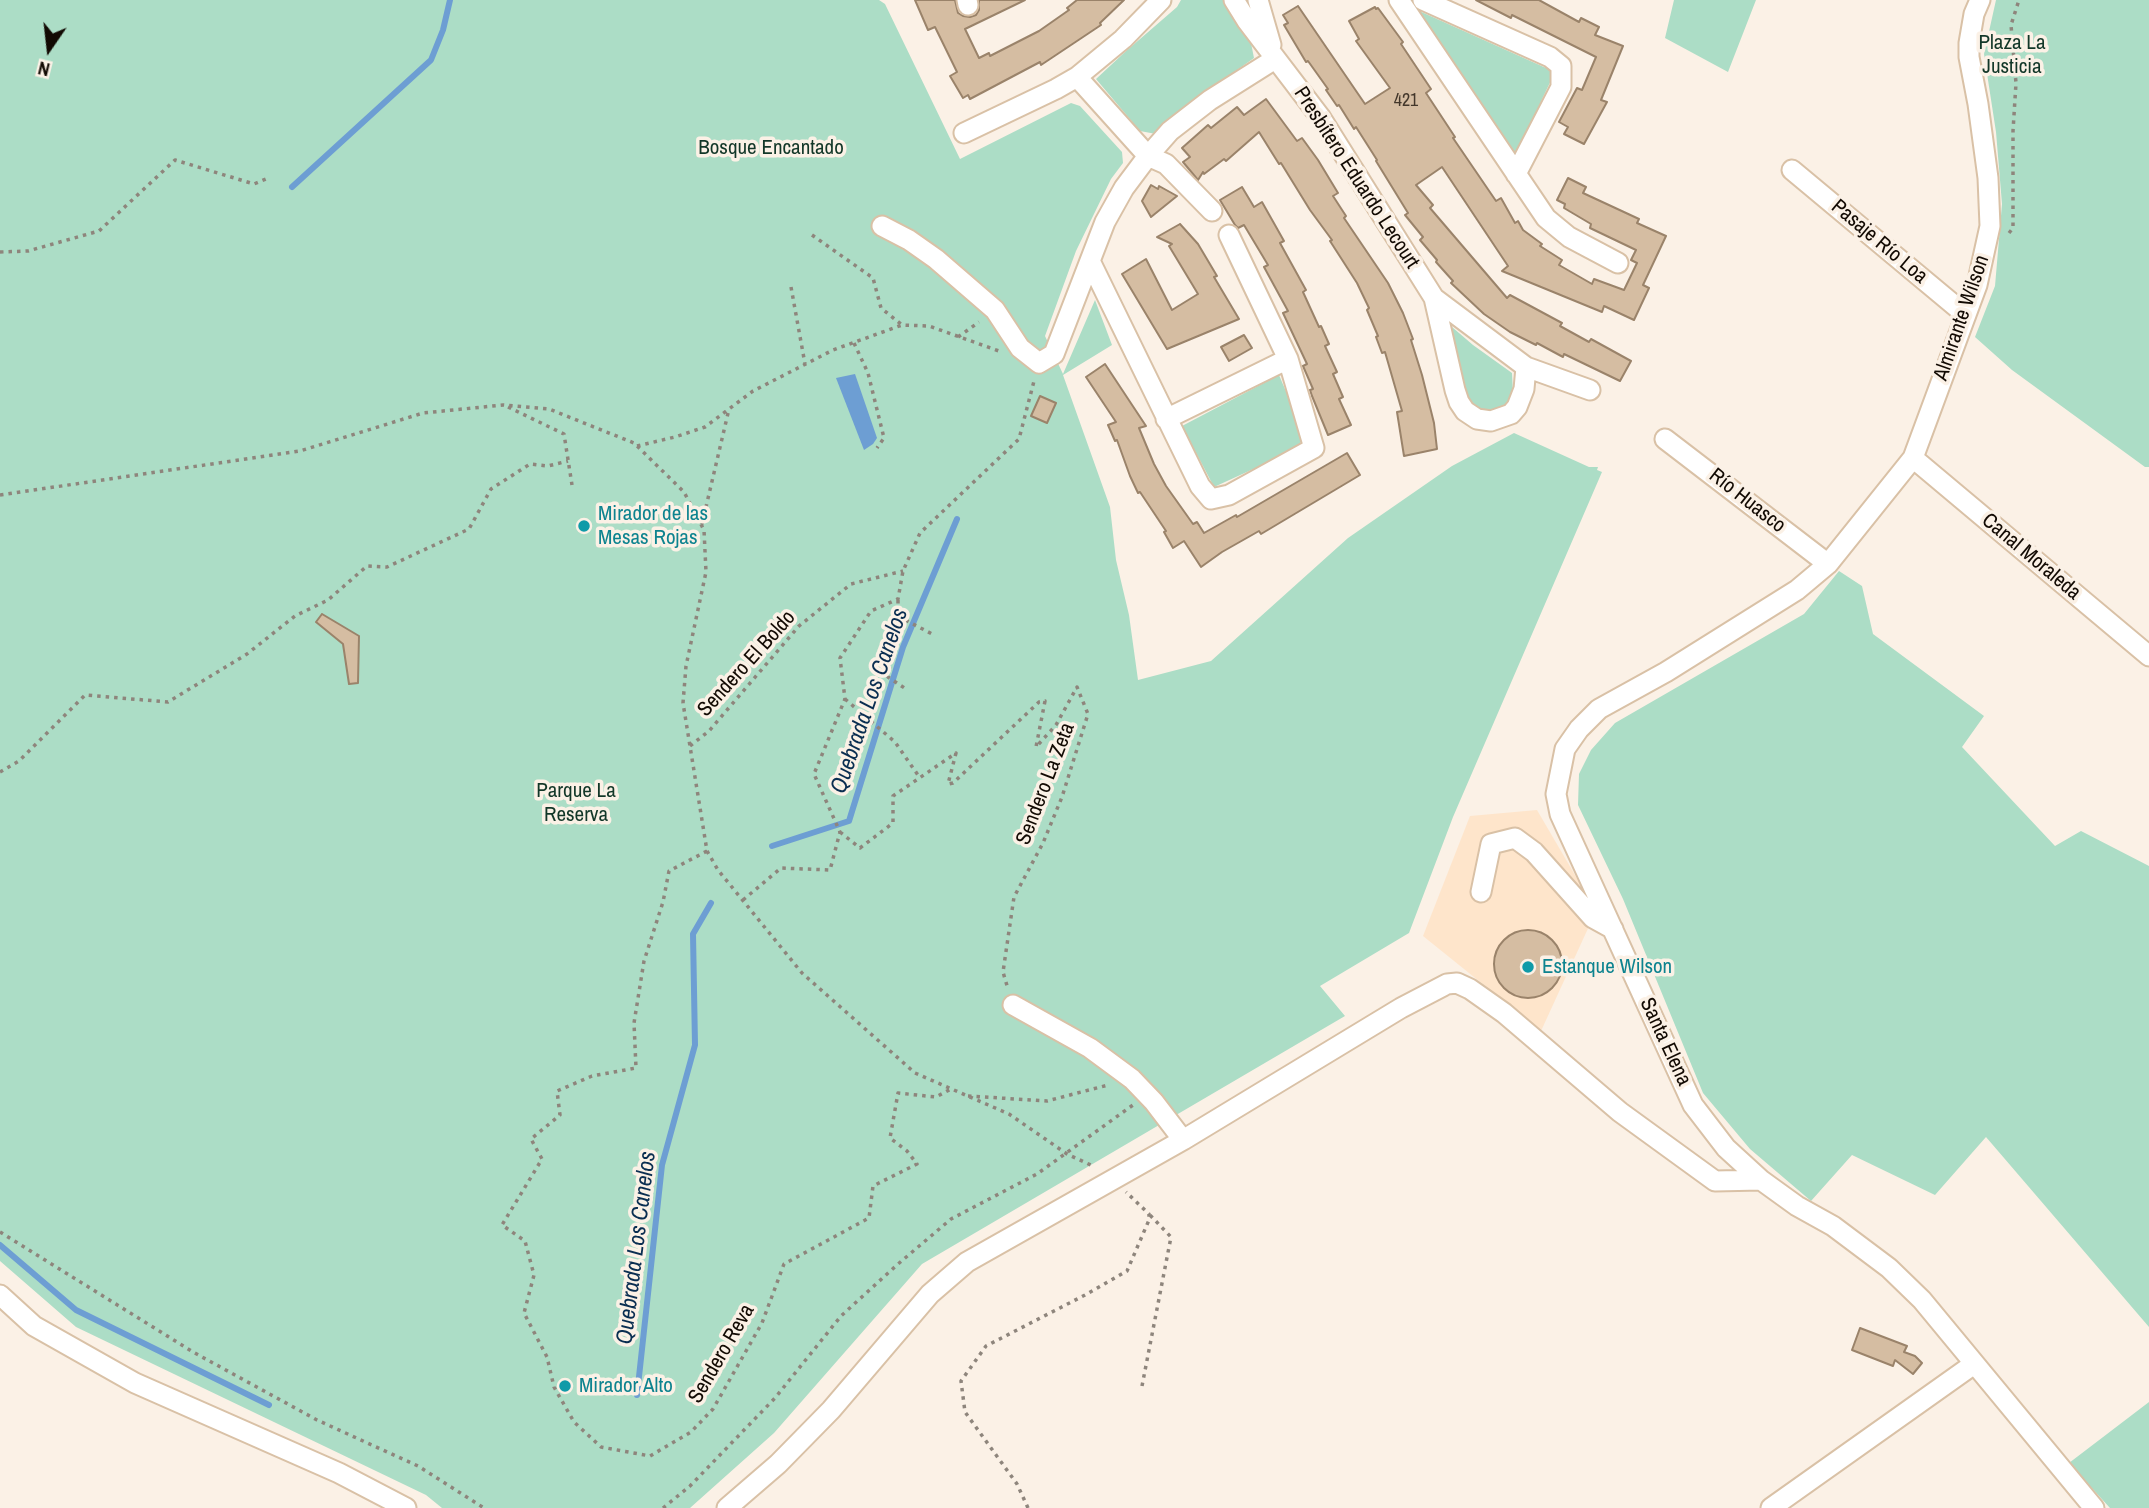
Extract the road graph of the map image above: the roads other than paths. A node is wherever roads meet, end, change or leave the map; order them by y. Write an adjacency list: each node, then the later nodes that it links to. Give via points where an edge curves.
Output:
1 (1161, 0): 8 (street, via 1123,40)
2 (1234, 0): 7 (street, Presbítero Eduardo Lecourt)
3 (1258, 0): 7 (street, Presbítero Eduardo Lecourt)
4 (1399, 0): 12 (street)
5 (1423, 0): 12 (street, via 1561,66 1562,88)
6 (1980, 0): 19 (street, Almirante Wilson, via 1969,57 1979,104 1990,226)
7 (1275, 59): 10 (street, via 1210,100 1170,131); 18 (street, Presbítero Eduardo Lecourt, via 1321,118)
8 (1077, 77): 9 (street); 10 (street)
9 (964, 133)
10 (1148, 156): 13 (street, via 1167,164); 16 (street, via 1105,222)
11 (1792, 170): 19 (street, Pasaje Río Loa)
12 (1516, 174): 17 (street, via 1546,218 1569,237)
13 (1212, 211)
14 (882, 226): 16 (street, via 936,259 995,310 1020,348 1046,358)
15 (1229, 235): 20 (street)
16 (1090, 261): 23 (street)
17 (1618, 263)
18 (1434, 298): 21 (street, Presbítero Eduardo Lecourt); 21 (street, Presbítero Eduardo Lecourt, via 1455,390 1465,411 1491,421 1511,414 1524,389)
19 (1966, 315): 25 (street, Almirante Wilson)
20 (1288, 359): 23 (street); 23 (street, via 1314,448 1229,495 1211,499 1200,486)
21 (1526, 367): 22 (street)
22 (1590, 390)
23 (1166, 419)
24 (1665, 439): 26 (street, Río Huasco)
25 (1913, 458): 26 (street, Almirante Wilson); 27 (street, Canal Moraleda)
26 (1828, 564): 29 (street, Santa Elena, via 1747,622 1599,709 1565,749 1556,794 1560,814)
27 (2149, 656)
28 (1481, 892): 29 (street, via 1491,844 1515,838 1534,852 1593,918)
29 (1614, 929): 32 (street, Santa Elena, via 1693,1105 1726,1148)
30 (1013, 1005): 31 (street, via 1090,1048 1132,1079)
31 (1183, 1140): 32 (street, via 1429,992 1457,983 1504,1013 1620,1112 1715,1181); 36 (street, via 967,1262 930,1294 831,1410)
32 (1761, 1180): 34 (street, Santa Elena, via 1889,1268)
33 (0, 1295): 35 (street, via 34,1326 135,1383)
34 (1974, 1364): 37 (street); 38 (street, Santa Elena)
35 (406, 1508)
36 (727, 1508)
37 (1771, 1508)
38 (2094, 1508)

